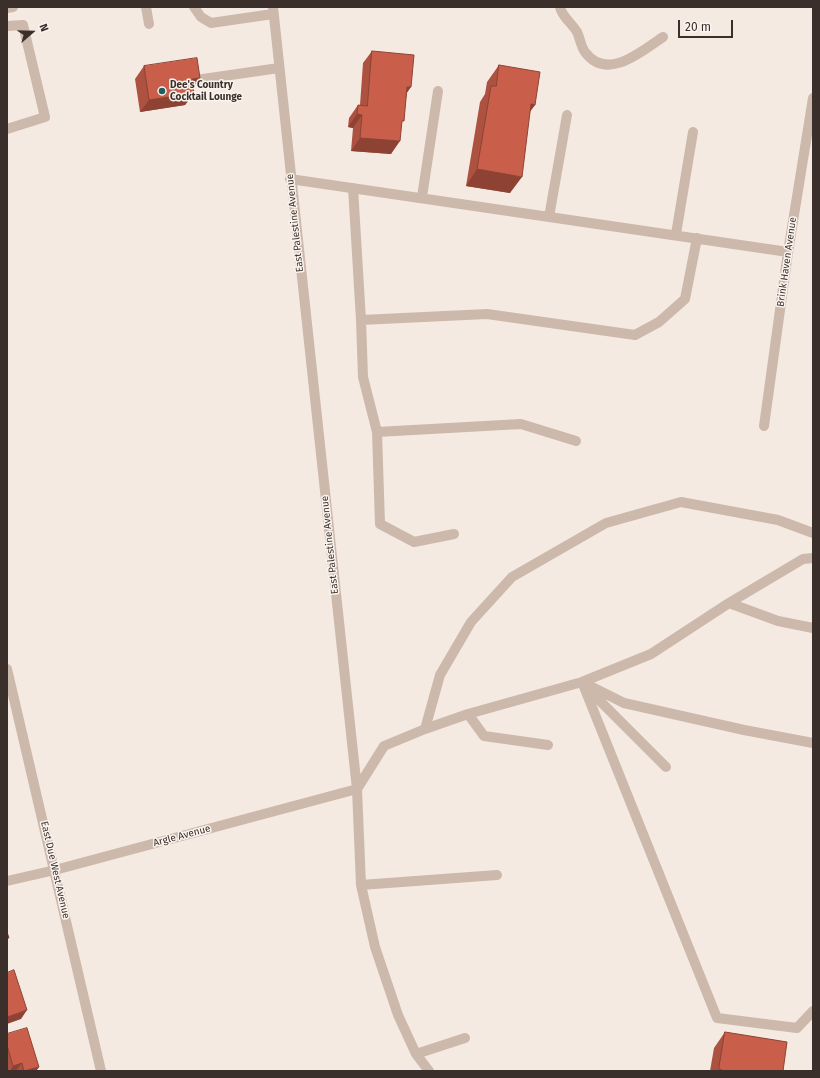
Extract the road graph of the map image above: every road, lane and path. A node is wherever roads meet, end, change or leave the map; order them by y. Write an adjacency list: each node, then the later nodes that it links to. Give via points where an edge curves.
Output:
1 (13, 7): 5 (street)
2 (146, 7): 7 (street)
3 (194, 7): 6 (street, via 200,17 211,23)
4 (560, 7): 9 (street, via 586,52 598,63 612,65 627,61)
5 (7, 8)
6 (273, 10): 10 (street, East Palestine Avenue)
7 (149, 24)
8 (7, 26): 15 (street, via 22,25 45,117)
9 (663, 37)
10 (279, 68): 11 (street); 17 (street, East Palestine Avenue)
11 (196, 80)
12 (438, 92): 19 (street)
13 (813, 98): 23 (street, Brink Haven Avenue)
14 (567, 115): 20 (street)
15 (7, 128)
16 (693, 132): 21 (street)
17 (290, 180): 18 (street); 40 (street, East Palestine Avenue)
18 (353, 188): 19 (street); 24 (street)
19 (422, 197): 20 (street)
20 (549, 217): 21 (street)
21 (676, 234): 22 (street)
22 (697, 238): 23 (street); 24 (street, via 685,299 659,322 635,335 487,314)
23 (788, 252): 25 (street, Brink Haven Avenue)
24 (361, 320): 26 (street, via 363,377)
25 (764, 426)
26 (377, 432): 27 (street, via 521,424); 29 (street, via 380,524 414,542)
27 (576, 441)
28 (813, 533): 36 (street, via 778,520 680,502 606,523 512,577 471,622 440,675)
29 (454, 534)
30 (813, 558): 31 (street, via 803,559)
31 (729, 603): 32 (street, via 778,621); 34 (street, via 651,654)
32 (813, 628)
33 (7, 669): 41 (street, East Due West Avenue)
34 (582, 682): 35 (street); 37 (street, via 624,703); 39 (street); 45 (street, via 717,1018 796,1028)
35 (468, 714): 36 (street); 38 (street, via 484,736)
36 (425, 728): 40 (street, via 384,746)
37 (813, 743)
38 (548, 745)
39 (666, 767)
40 (357, 789): 41 (street, Argle Avenue); 44 (street, East Palestine Avenue)
41 (55, 870): 43 (street, Argle Avenue); 48 (street, East Due West Avenue)
42 (496, 875): 44 (street)
43 (7, 881)
44 (361, 886): 47 (street, East Palestine Avenue, via 375,947 398,1015)
45 (813, 1011)
46 (465, 1038): 47 (street)
47 (416, 1054): 49 (street, East Palestine Avenue)
48 (101, 1071)
49 (429, 1071)

